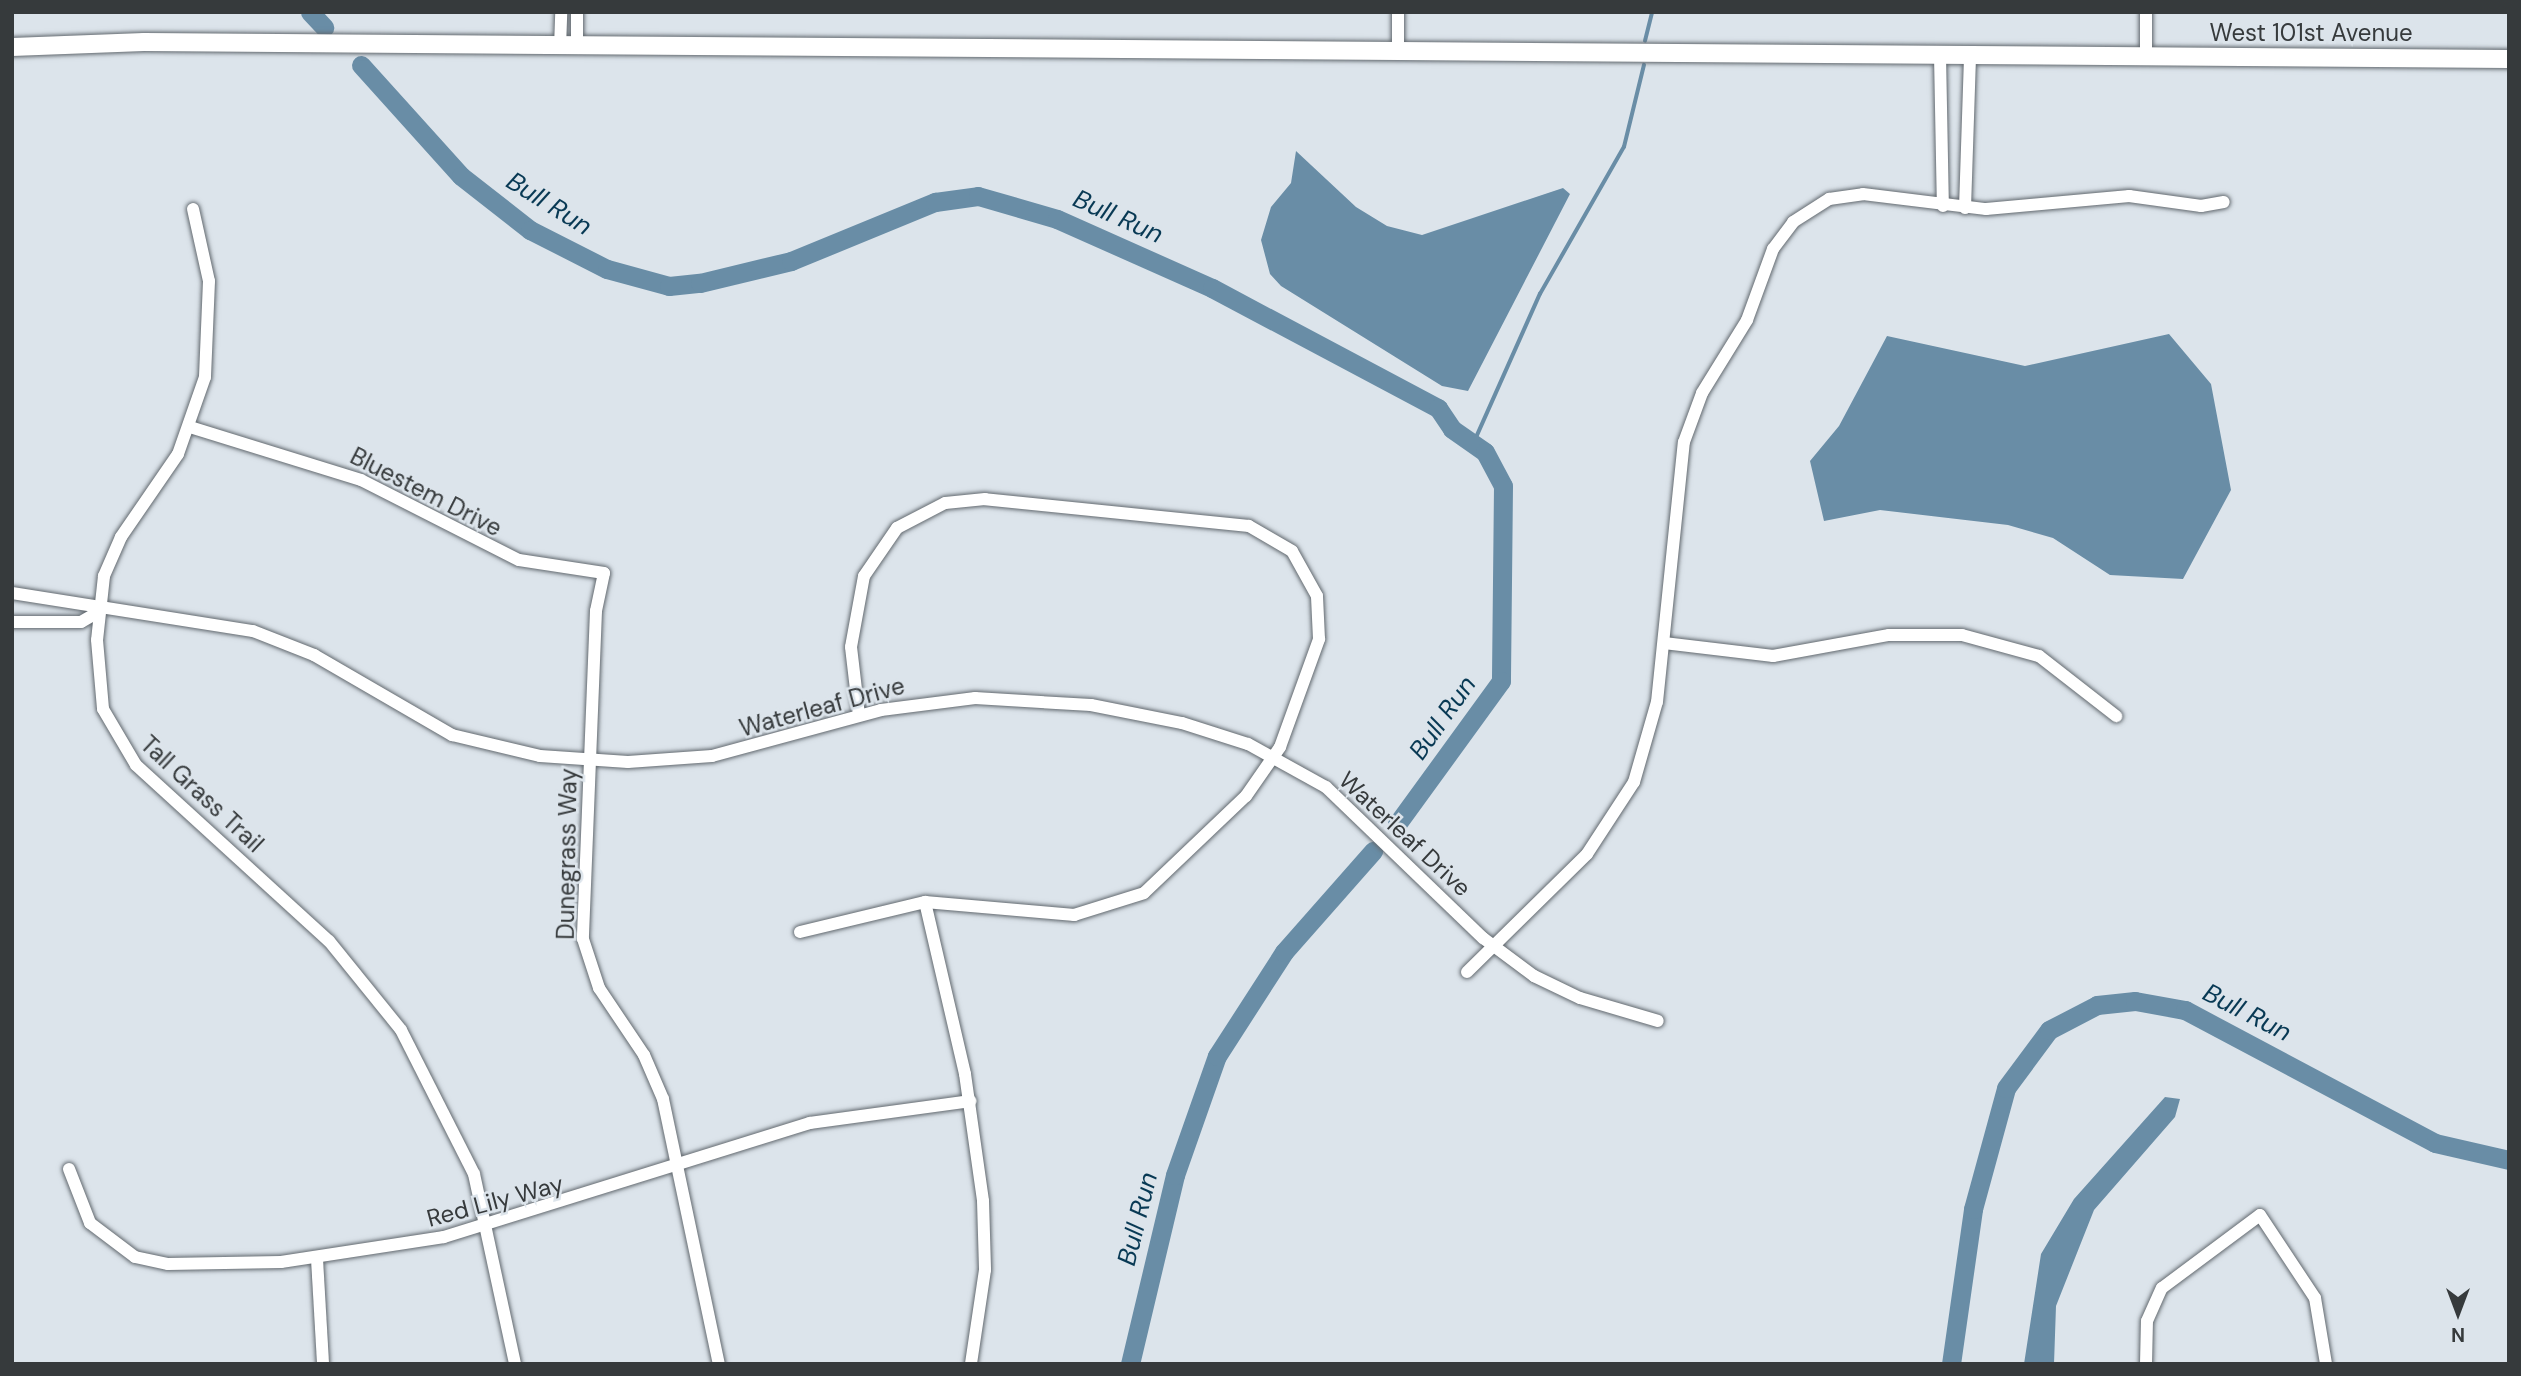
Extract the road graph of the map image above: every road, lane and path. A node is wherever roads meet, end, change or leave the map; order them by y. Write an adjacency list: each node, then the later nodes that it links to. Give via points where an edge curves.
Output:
1 (561, 12): 6 (street)
2 (577, 12): 6 (street)
3 (1398, 12): 7 (street)
4 (2146, 12): 10 (street)
5 (12, 47): 6 (street, West 101st Avenue, via 296,44)
6 (569, 48): 7 (street, West 101st Avenue)
7 (1398, 52): 8 (street, West 101st Avenue)
8 (1940, 55): 9 (street, West 101st Avenue); 13 (street)
9 (1970, 55): 10 (street, West 101st Avenue); 14 (street)
10 (2146, 57): 11 (street, West 101st Avenue)
11 (2509, 59)
12 (2224, 202): 14 (street, via 2201,206 2129,196)
13 (1943, 206): 14 (street); 21 (street, via 1871,194 1838,197 1806,211 1777,241 1747,320 1702,394 1684,442)
14 (1965, 208)
15 (193, 209): 16 (street, Tall Grass Trail, via 207,264 210,329)
16 (190, 427): 17 (street, Bluestem Drive, via 361,480 519,560); 19 (street, Tall Grass Trail, via 163,481 116,546)
17 (604, 573): 25 (street, Dunegrass Way)
18 (12, 593): 19 (street, Waterleaf Drive)
19 (98, 612): 20 (street, Waterleaf Drive, via 81,622); 25 (street, Waterleaf Drive, via 192,617 253,631 314,655 452,735 516,753); 34 (street, Tall Grass Trail, via 99,687 121,748 314,926 371,989 443,1103)
20 (12, 622)
21 (1664, 643): 23 (street, via 1773,656 1889,635 1962,635 2039,656); 28 (street, via 1654,723 1626,798 1587,854)
22 (859, 715): 24 (street, Waterleaf Drive, via 975,698 1064,702 1182,723); 24 (street, via 851,648 859,590 878,550 913,516 954,500 985,499 1230,522 1263,531 1292,551 1319,606 1317,647); 25 (street, Waterleaf Drive, via 712,757)
23 (2116, 716)
24 (1275, 756): 26 (street, via 1246,796 1168,874 1121,905 1065,915); 28 (street, Waterleaf Drive, via 1354,808)
25 (590, 760): 32 (street, Dunegrass Way, via 584,946 599,988 657,1082)
26 (925, 902): 27 (street); 31 (street)
27 (800, 932)
28 (1493, 947): 29 (street); 30 (street, Waterleaf Drive, via 1559,990)
29 (1467, 972)
30 (1658, 1021)
31 (970, 1101): 32 (street, Red Lily Way, via 810,1123); 39 (street, via 985,1243)
32 (679, 1165): 34 (street, Red Lily Way); 38 (street, Dunegrass Way)
33 (69, 1169): 35 (street, Red Lily Way, via 90,1223 135,1258 188,1265)
34 (488, 1226): 35 (street, Red Lily Way); 37 (street, Tall Grass Trail)
35 (317, 1259): 36 (street)
36 (323, 1364)
37 (515, 1364)
38 (719, 1364)
39 (971, 1364)
40 (2146, 1364): 41 (street, via 2147,1321 2162,1288 2260,1215 2315,1298)
41 (2326, 1364)

